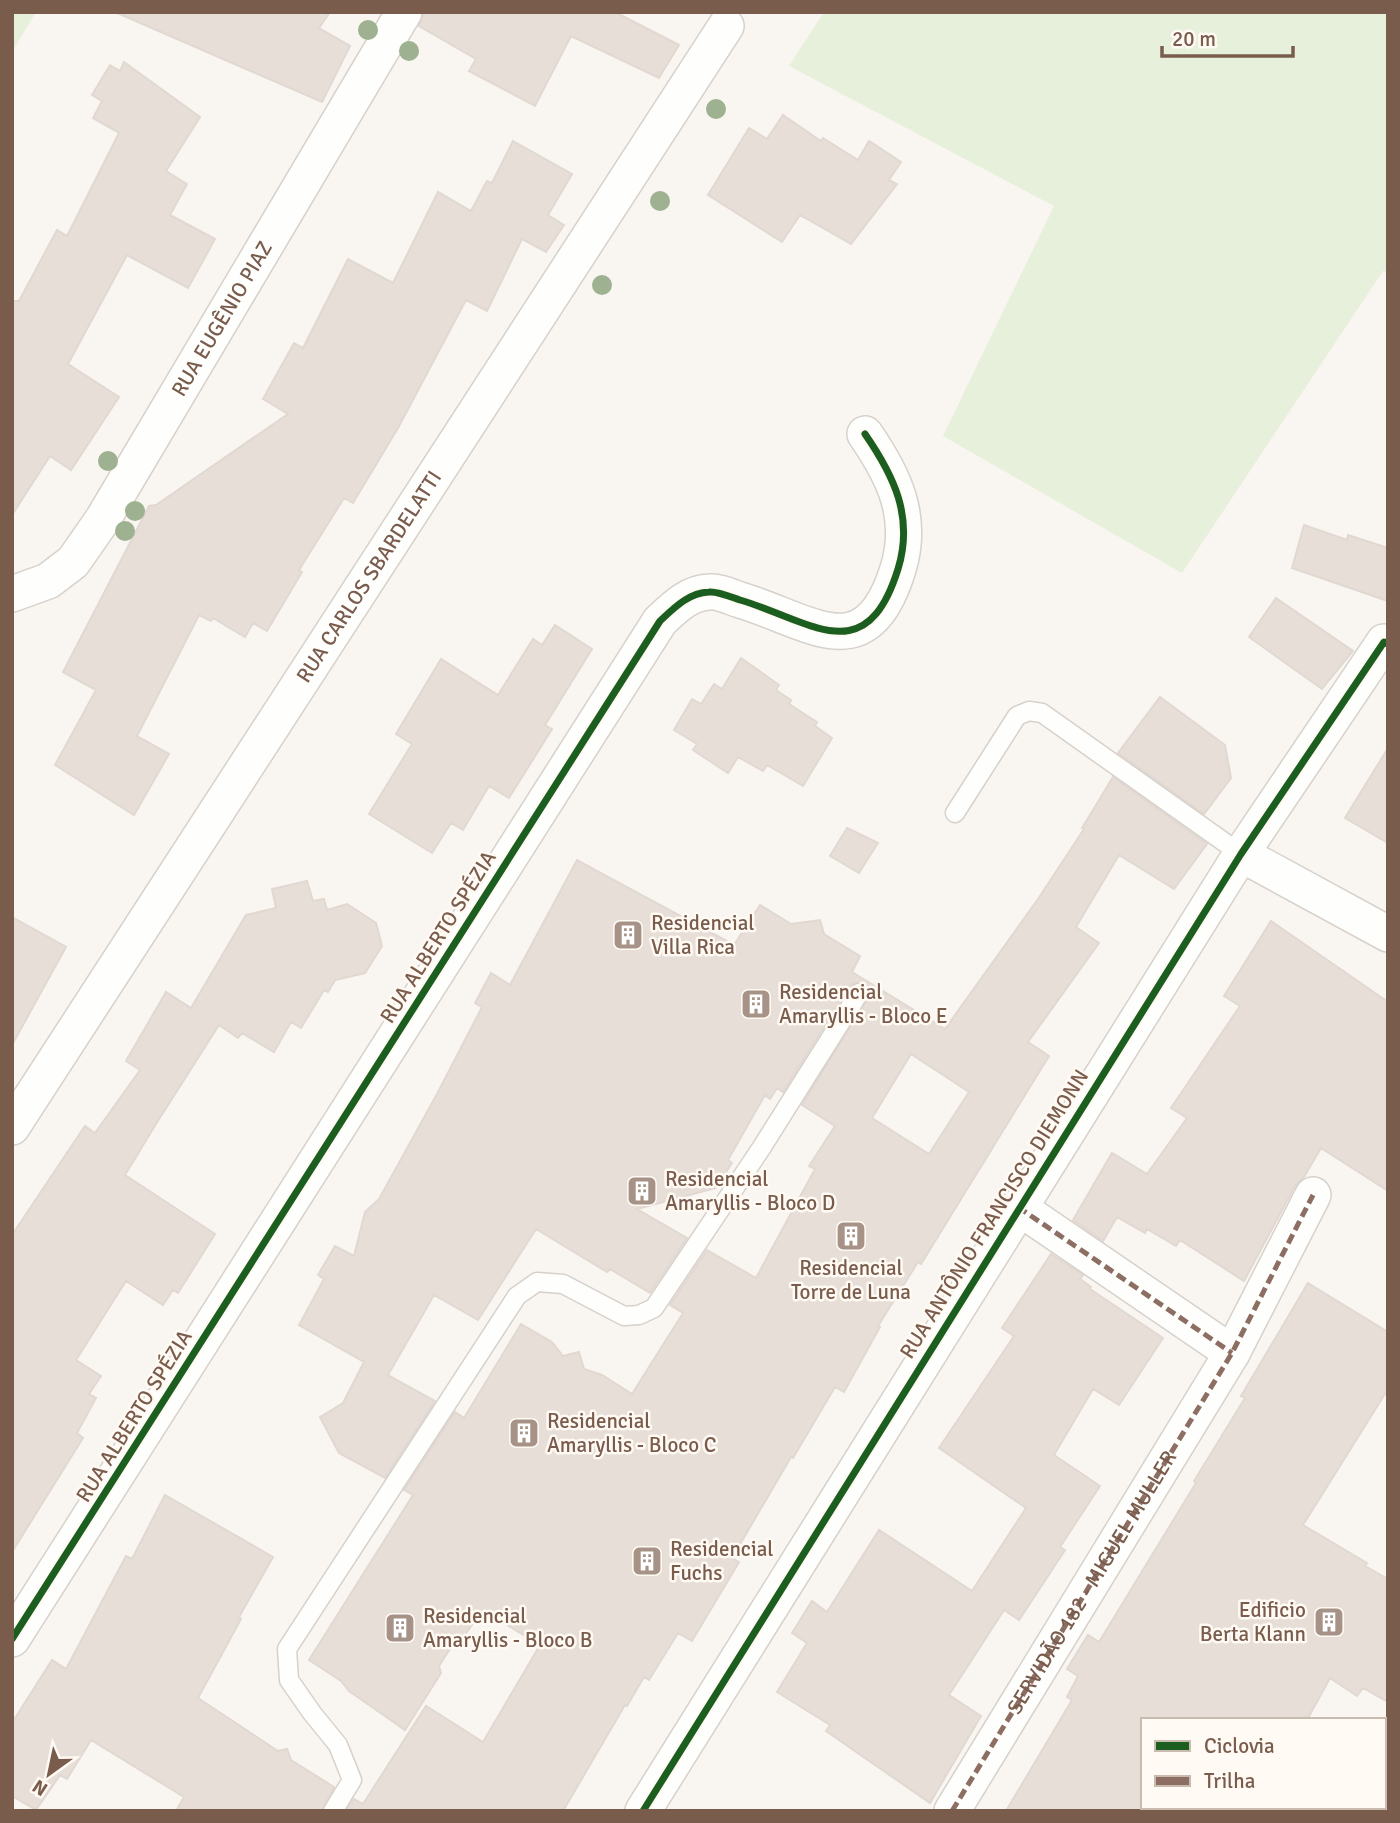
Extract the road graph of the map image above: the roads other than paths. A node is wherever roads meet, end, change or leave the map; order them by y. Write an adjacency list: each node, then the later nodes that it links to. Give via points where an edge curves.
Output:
1 (404, 12): 4 (street, RUA EUGÊNIO PIAZ, via 103,519 73,562 48,581)
2 (726, 26): 10 (street, RUA CARLOS SBARDELATTI)
3 (865, 434): 14 (street, RUA ALBERTO SPÉZIA, via 897,488 904,525 899,566 884,605 861,628 833,632 801,625 711,591 683,600 660,621)
4 (12, 594)
5 (1386, 643): 7 (street, RUA ANTÔNIO FRANCISCO DIEMONN)
6 (955, 813): 7 (lane, via 1017,716 1030,711 1042,713)
7 (1241, 853): 8 (street); 12 (street, RUA ANTÔNIO FRANCISCO DIEMONN)
8 (1388, 934)
9 (859, 993): 15 (lane, via 654,1308 624,1316 563,1284 537,1282 517,1296 287,1649 289,1680 338,1745 352,1780)
10 (12, 1126)
11 (1313, 1195): 13 (street, SERVIDÃO 182 - MIGUEL MULLER)
12 (1018, 1207): 13 (street); 16 (street, RUA ANTÔNIO FRANCISCO DIEMONN)
13 (1232, 1353): 17 (street, SERVIDÃO 182 - MIGUEL MULLER)
14 (12, 1639)
15 (333, 1811)
16 (643, 1811)
17 (952, 1811)

